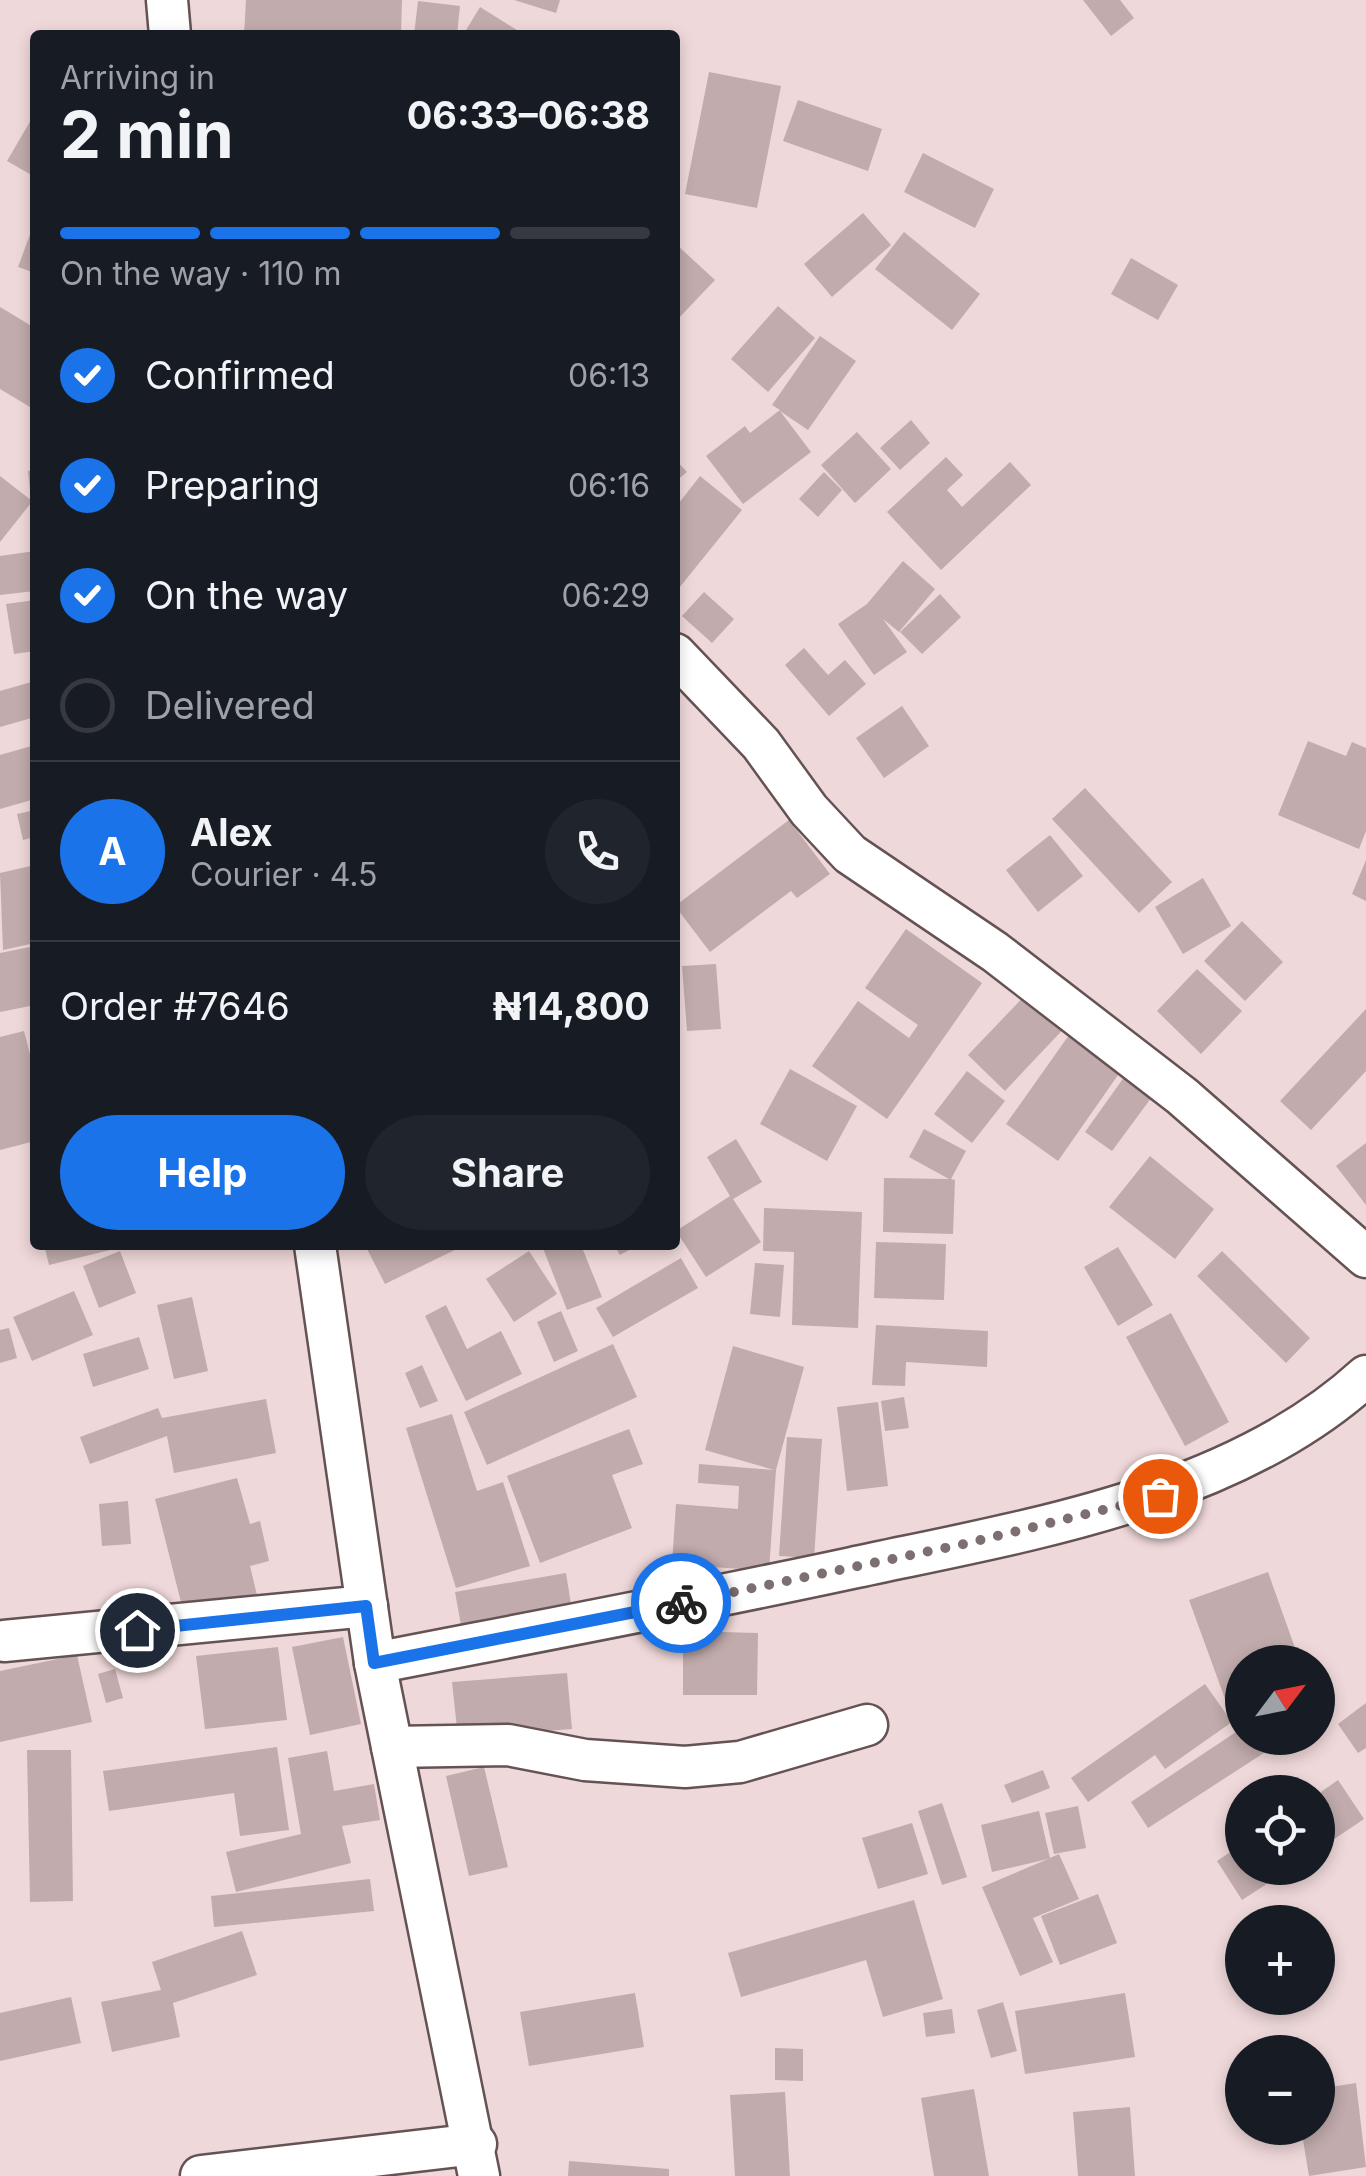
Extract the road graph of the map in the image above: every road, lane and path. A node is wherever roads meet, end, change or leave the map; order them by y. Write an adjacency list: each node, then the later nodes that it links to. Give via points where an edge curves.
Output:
1 (167, 0): 2 (street)
2 (170, 30)
3 (680, 659): 5 (street, via 762,744 850,854 996,952 1182,1096)
4 (317, 1250): 7 (street)
5 (1366, 1257)
6 (1366, 1376): 9 (street, via 1276,1438 1160,1496 840,1571)
7 (366, 1606): 8 (street); 9 (street)
8 (4, 1641)
9 (374, 1663): 11 (street)
10 (867, 1726): 11 (street, via 740,1762 684,1768 508,1745)
11 (392, 1747): 12 (street)
12 (478, 2160): 13 (street)
13 (201, 2176)

